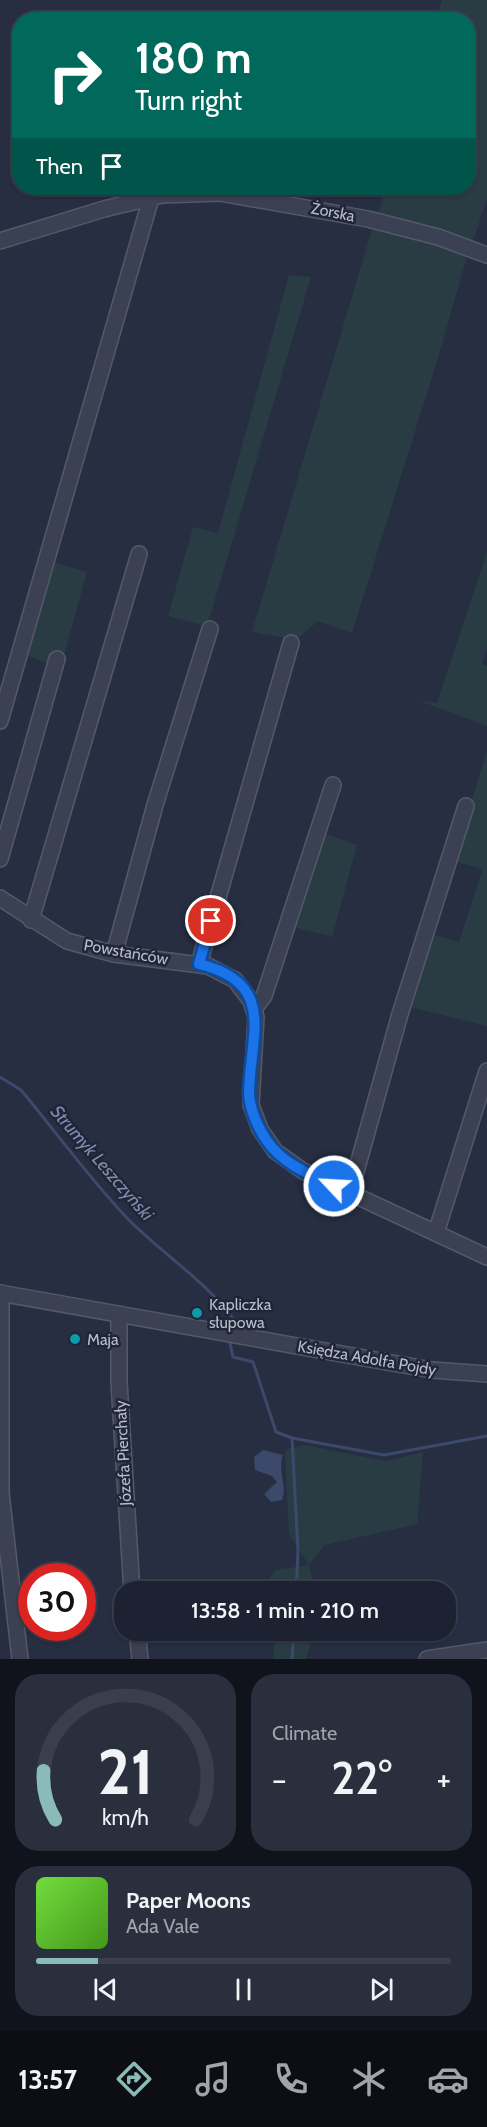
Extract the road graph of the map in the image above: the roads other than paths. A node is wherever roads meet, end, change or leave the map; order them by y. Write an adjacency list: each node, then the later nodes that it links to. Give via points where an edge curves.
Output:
1 (177, 195): 3 (street, Żorska)
2 (219, 195): 5 (street, Żorska, via 368,219 438,237)
3 (151, 198): 4 (street, Żorska); 10 (street)
4 (0, 241)
5 (487, 255)
6 (139, 554): 15 (street)
7 (210, 629): 16 (street, via 158,794)
8 (291, 644): 17 (street)
9 (57, 659): 13 (street)
10 (0, 721)
11 (333, 784): 18 (street, via 264,996)
12 (466, 806): 20 (street, via 400,1014)
13 (0, 858)
14 (0, 898): 15 (street, Powstańców)
15 (31, 920): 16 (street, Powstańców, via 67,941)
16 (114, 954): 17 (street, Powstańców)
17 (199, 964): 18 (street, Powstańców, via 234,980)
18 (254, 1009): 20 (street, via 257,1024 249,1094 260,1129 275,1151 291,1164)
19 (487, 1071): 21 (street)
20 (350, 1193): 21 (street)
21 (436, 1233): 22 (street)
22 (487, 1257)
23 (0, 1293): 24 (street, Księdza Adolfa Pojdy); 29 (street, via 1,1493)
24 (119, 1314): 25 (street, Księdza Adolfa Pojdy, via 432,1371); 26 (street, Józefa Pierchały, via 119,1382)
25 (487, 1374)
26 (131, 1581)
27 (138, 1641): 30 (street)
28 (487, 1650): 31 (street)
29 (20, 1659)
30 (140, 1659)
31 (427, 1659)

